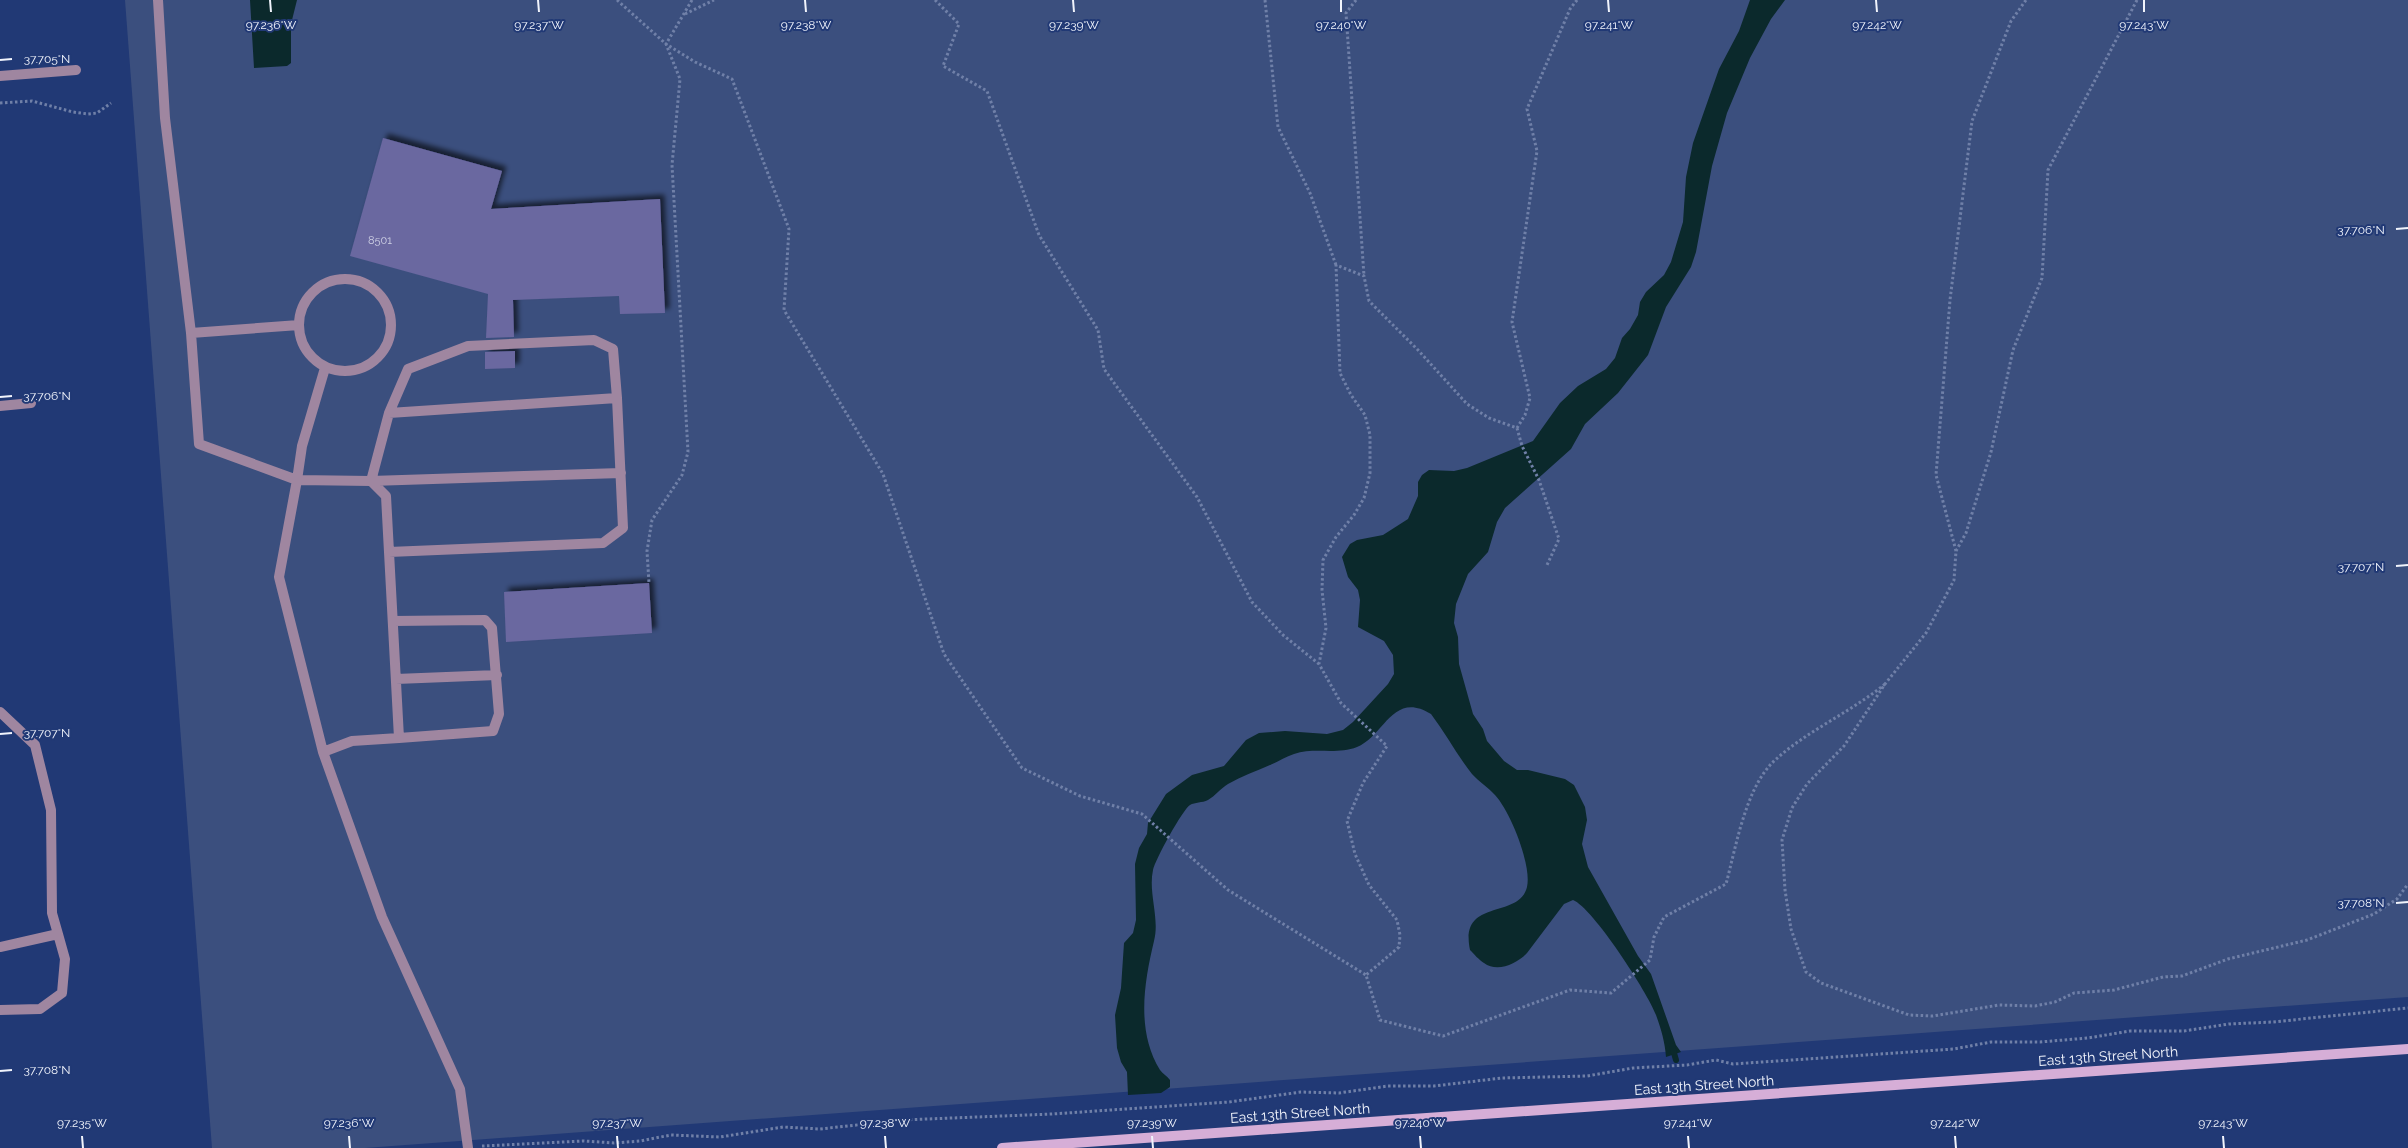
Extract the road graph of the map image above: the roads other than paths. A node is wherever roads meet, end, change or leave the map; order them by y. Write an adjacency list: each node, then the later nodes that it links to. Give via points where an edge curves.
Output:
1 (158, 0): 5 (street, via 165,118)
2 (76, 70): 3 (street)
3 (0, 76)
4 (299, 325): 5 (street); 6 (street, via 303,347); 6 (street, via 304,302 314,290 328,282 358,281 372,287 383,298 390,312 392,327 389,342 381,355 355,371)
5 (191, 333): 12 (street, via 199,444)
6 (325, 368): 12 (street, via 302,446)
7 (617, 398): 10 (street); 10 (street, via 613,349 594,340 468,346 408,369); 11 (street)
8 (31, 404): 9 (street)
9 (0, 406)
10 (388, 413): 13 (street)
11 (620, 473): 13 (street); 14 (street, via 623,528 604,543)
12 (297, 480): 13 (street); 20 (street, via 279,577)
13 (371, 481): 14 (street, via 386,496)
14 (389, 552): 15 (street)
15 (393, 621): 16 (street, via 486,620 492,628); 17 (street)
16 (496, 675): 17 (street); 19 (street, via 499,714 493,731)
17 (396, 679): 19 (street)
18 (0, 712): 21 (street, via 36,745 51,810 52,913)
19 (399, 738): 20 (street, via 352,741)
20 (323, 752): 25 (street, via 382,917 460,1089)
21 (58, 934): 22 (street); 23 (street, via 65,959 62,993 40,1008)
22 (0, 947)
23 (0, 1010)
24 (2408, 1049): 26 (main road, East 13th Street North)
25 (468, 1148)
26 (1002, 1148)

